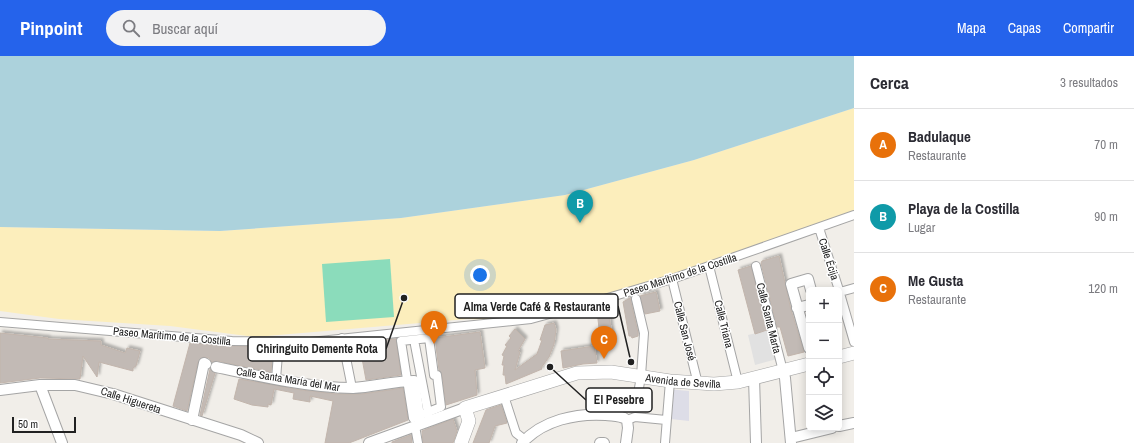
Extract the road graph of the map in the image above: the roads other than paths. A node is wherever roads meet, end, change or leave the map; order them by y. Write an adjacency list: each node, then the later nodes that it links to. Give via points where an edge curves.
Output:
1 (854, 215): 2 (street, Paseo Marítimo de la Costilla)
2 (819, 228): 3 (street, Paseo Marítimo de la Costilla); 7 (street, Calle Écija)
3 (709, 266): 5 (street, Paseo Marítimo de la Costilla); 29 (street, Calle Triana)
4 (756, 266): 23 (street, Calle Santa Marta)
5 (672, 279): 15 (street, Paseo Marítimo de la Costilla, via 531,318); 30 (street, Calle San José)
6 (810, 287): 13 (street, via 808,279 791,284)
7 (838, 287)
8 (854, 288): 9 (street)
9 (842, 290)
10 (636, 299): 24 (street, via 644,333)
11 (842, 301): 18 (street, Calle Écija)
12 (806, 306): 13 (street)
13 (797, 308): 16 (street)
14 (0, 322): 17 (street, Paseo Marítimo de la Costilla, via 232,341)
15 (342, 338): 17 (street, Paseo Marítimo de la Costilla); 32 (street)
16 (806, 338)
17 (279, 342): 26 (street)
18 (854, 342)
19 (415, 345): 38 (street)
20 (854, 353): 21 (street)
21 (842, 356)
22 (806, 365): 23 (street, Avenida de Sevilla)
23 (783, 371): 25 (street, Avenida de Sevilla); 44 (street)
24 (641, 376): 28 (street, Avenida de Sevilla); 34 (street, Avenida de Sevilla, via 603,371 577,373); 35 (street)
25 (754, 378): 29 (street, Avenida de Sevilla); 55 (street)
26 (276, 379): 32 (street, Calle Santa María del Mar); 37 (street, Calle Santa María del Mar, via 208,364)
27 (407, 381): 32 (street, Calle Santa María del Mar); 38 (street, via 414,381); 38 (street, via 401,341 430,338 440,407)
28 (670, 381): 30 (street, Avenida de Sevilla); 40 (street)
29 (738, 382): 30 (street, Avenida de Sevilla)
30 (698, 384)
31 (40, 385): 33 (street, Calle Higuereta); 37 (street, Calle Higuereta, via 75,385 94,389); 46 (street)
32 (352, 388)
33 (0, 390)
34 (504, 396): 36 (street, Avenida de Sevilla); 45 (street, via 516,433)
35 (636, 406)
36 (465, 408): 38 (street, Avenida de Sevilla); 50 (street, via 469,421)
37 (192, 420): 47 (street, Calle Higuereta)
38 (422, 420): 48 (street); 49 (street)
39 (627, 420): 40 (street, via 635,417); 45 (street, via 618,416 576,416 540,428); 53 (street)
40 (666, 420): 54 (street)
41 (854, 423): 42 (street)
42 (842, 425)
43 (822, 431): 44 (street)
44 (791, 440)
45 (524, 442)
46 (62, 443)
47 (258, 443)
48 (368, 443)
49 (418, 443)
50 (461, 443)
51 (600, 443): 52 (street)
52 (604, 443)
53 (626, 443)
54 (665, 443)
55 (756, 443)

